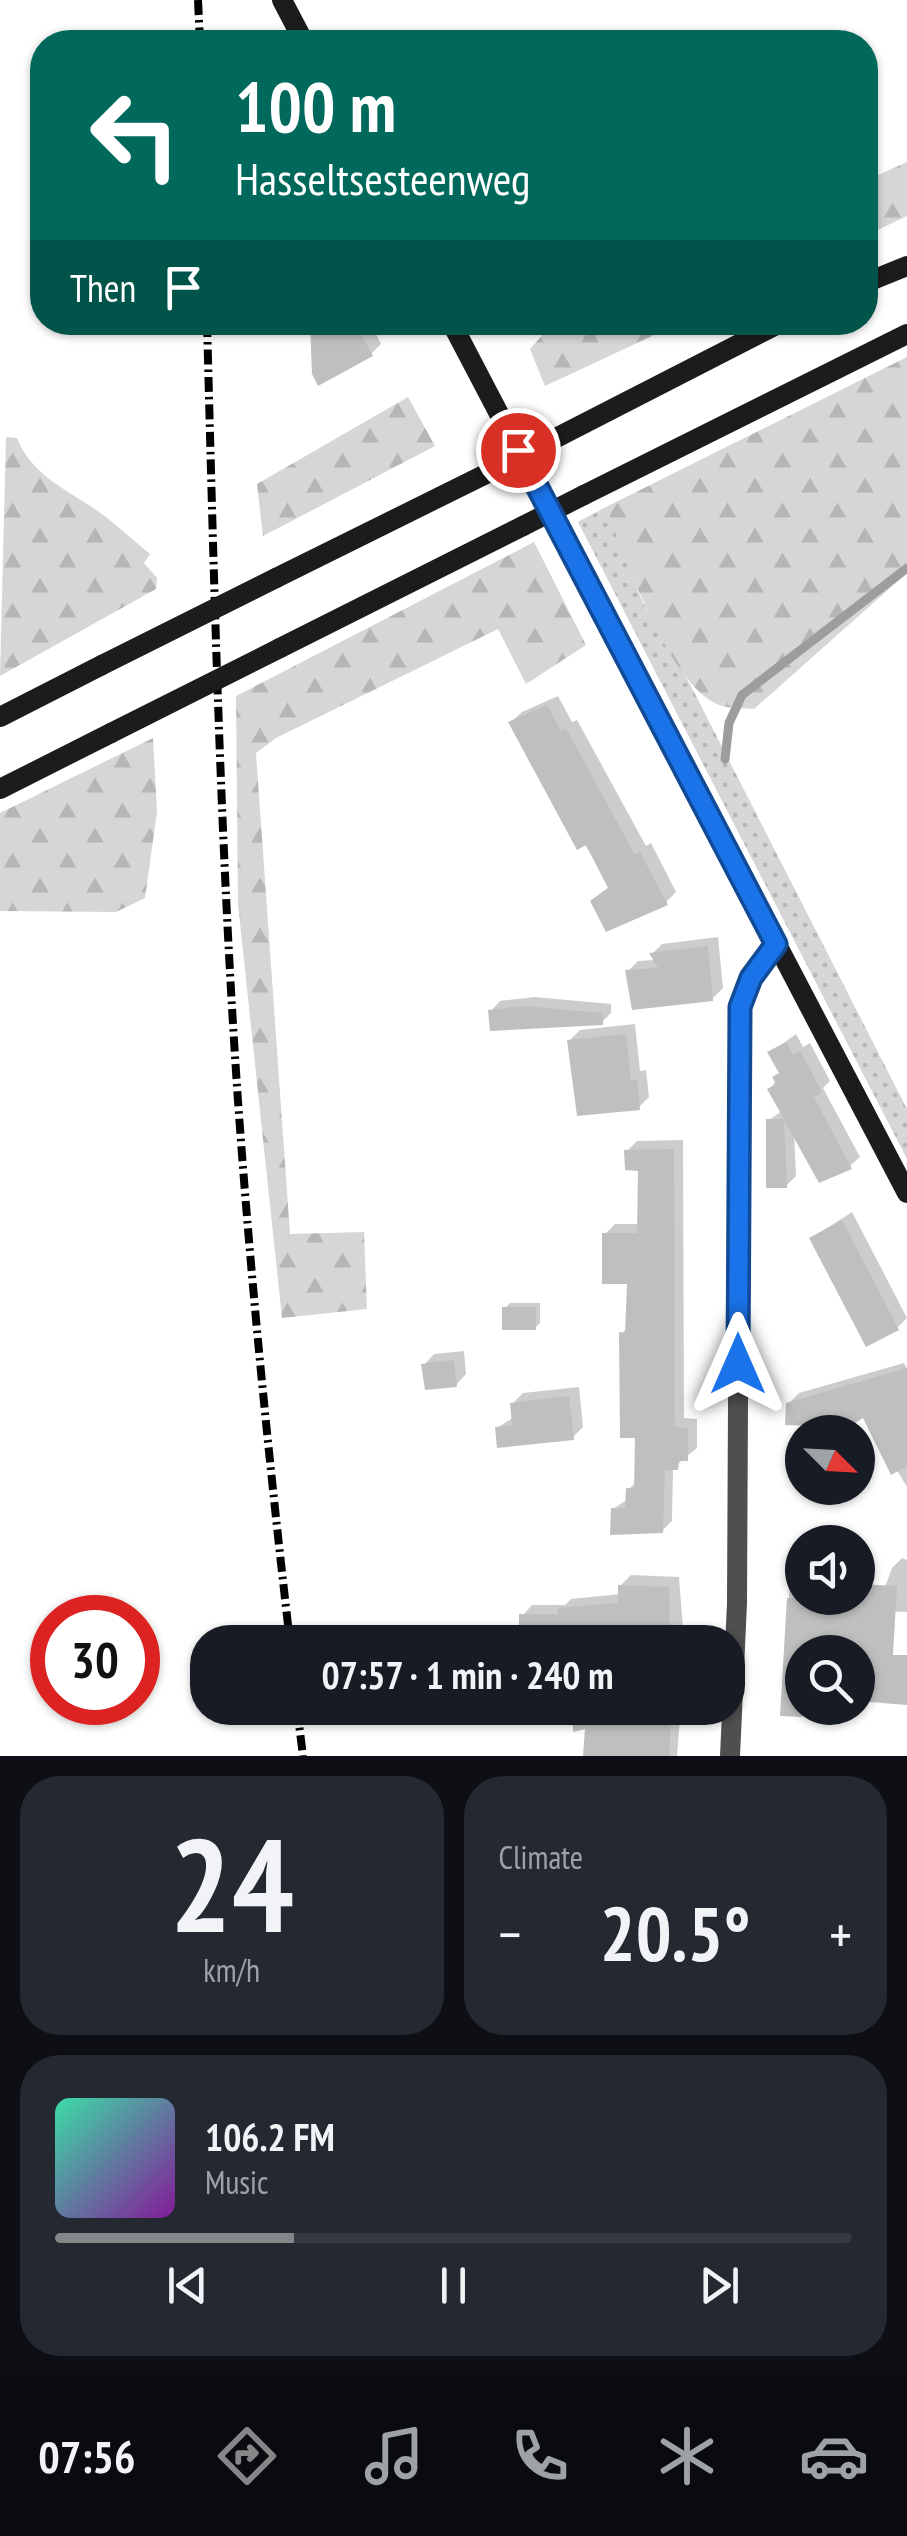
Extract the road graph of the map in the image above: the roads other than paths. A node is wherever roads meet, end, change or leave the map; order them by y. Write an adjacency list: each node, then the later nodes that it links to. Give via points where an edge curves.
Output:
1 (282, 0): 2 (main road)
2 (298, 30)
3 (907, 266): 4 (main road)
4 (878, 278)
5 (907, 334): 9 (main road, bridge)
6 (457, 335): 10 (main road)
7 (756, 335): 8 (main road, bridge)
8 (0, 716)
9 (0, 789)
10 (776, 944): 11 (main road); 12 (street, via 740,1007 738,1602)
11 (907, 1193)
12 (730, 1756)

